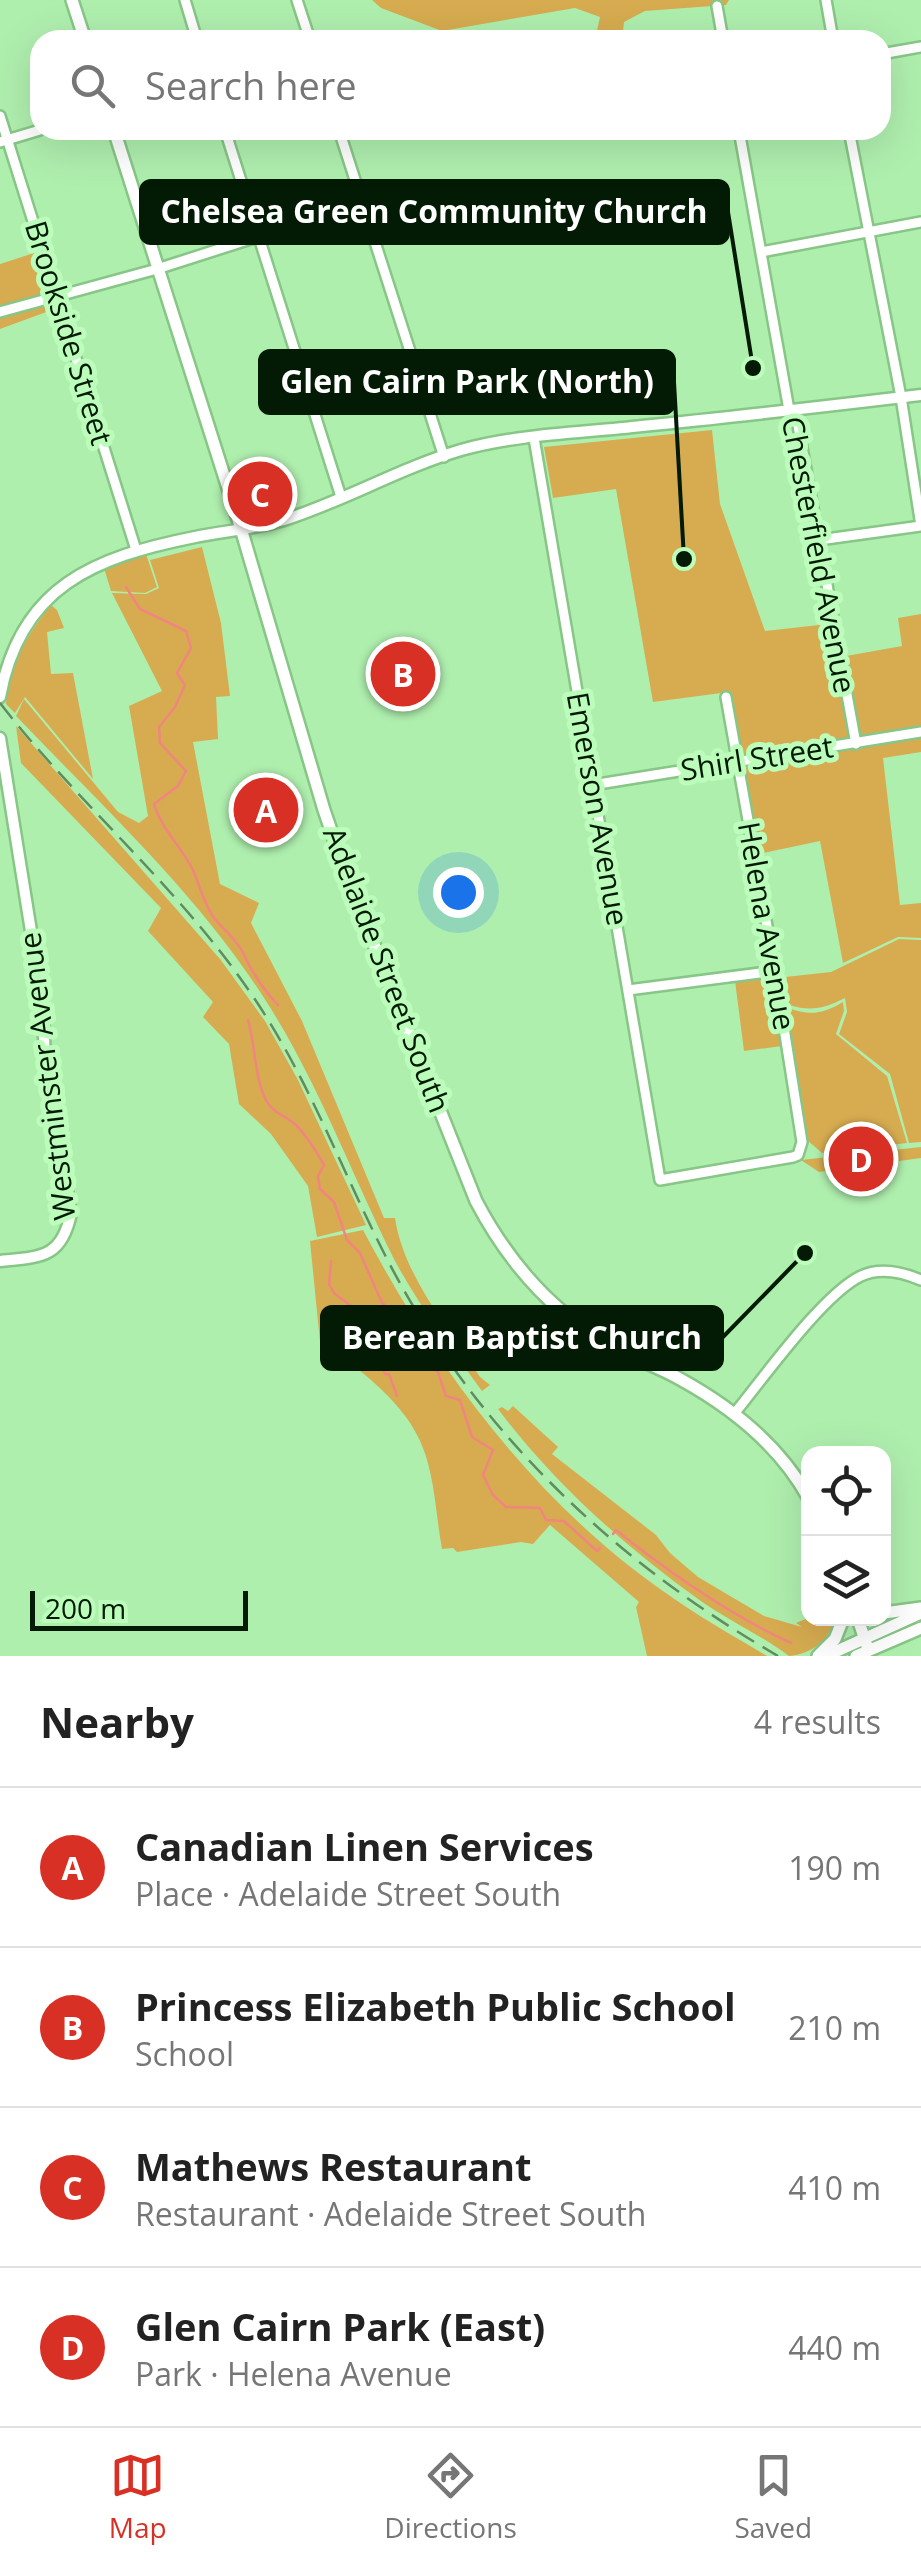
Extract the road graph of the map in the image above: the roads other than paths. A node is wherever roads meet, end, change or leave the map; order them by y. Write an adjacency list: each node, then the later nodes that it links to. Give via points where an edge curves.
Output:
1 (72, 0): 6 (main road)
2 (184, 0): 7 (street)
3 (297, 0): 8 (street)
4 (826, 0): 10 (street)
5 (717, 6): 9 (street)
6 (82, 30)
7 (194, 30)
8 (307, 30)
9 (721, 30)
10 (831, 30)
11 (921, 47): 12 (street)
12 (891, 52)
13 (0, 116): 20 (street, Brookside Street)
14 (30, 133): 20 (street)
15 (117, 140): 26 (main road, Adelaide Street South)
16 (228, 140): 24 (street)
17 (342, 140): 21 (street)
18 (741, 140): 25 (street, Chesterfield Avenue)
19 (851, 140): 23 (street)
20 (4, 141): 27 (street, Brookside Street)
21 (364, 203): 24 (street); 33 (street)
22 (921, 222): 23 (street)
23 (867, 231): 25 (street); 30 (street)
24 (258, 235): 26 (street); 34 (street)
25 (761, 252): 31 (street, Chesterfield Avenue)
26 (157, 269): 27 (street); 36 (main road, Adelaide Street South)
27 (56, 299): 28 (street); 38 (street, Brookside Street)
28 (0, 312)
29 (921, 394): 30 (street)
30 (901, 397): 31 (street); 35 (street)
31 (789, 410): 32 (street); 37 (street, Chesterfield Avenue, via 797,420)
32 (534, 438): 33 (street); 45 (street, Emerson Avenue)
33 (444, 456): 34 (street)
34 (341, 497): 36 (street)
35 (921, 526): 37 (street)
36 (242, 532): 38 (street); 52 (main road, Adelaide Street South, via 346,874 492,1232 533,1287 575,1322)
37 (819, 540): 43 (street, Chesterfield Avenue)
38 (136, 550): 39 (street, via 76,576 36,609 10,659)
39 (0, 697)
40 (726, 697): 44 (street, Helena Avenue)
41 (921, 732): 43 (street, Shirl Street)
42 (0, 738): 46 (street, Westminster Avenue)
43 (856, 744): 44 (street, Shirl Street)
44 (737, 763): 45 (street, Shirl Street); 47 (street, Helena Avenue)
45 (592, 784): 48 (street, Emerson Avenue)
46 (5, 797): 50 (street, Westminster Avenue, via 43,1006 45,1063 70,1210 66,1237 53,1250)
47 (775, 971): 48 (street); 49 (street, Helena Avenue, via 802,1142 798,1154)
48 (628, 990): 49 (street, Emerson Avenue)
49 (660, 1180)
50 (0, 1261)
51 (921, 1280): 52 (street, via 884,1271 858,1277 790,1344)
52 (734, 1414): 53 (main road, Adelaide Street South)
53 (801, 1487)
54 (921, 1611): 55 (main road); 59 (main road)
55 (891, 1613)
56 (840, 1626): 60 (main road)
57 (861, 1626): 59 (main road)
58 (921, 1628): 59 (main road)
59 (867, 1644): 61 (main road); 62 (main road)
60 (818, 1656)
61 (826, 1656)
62 (856, 1656)

